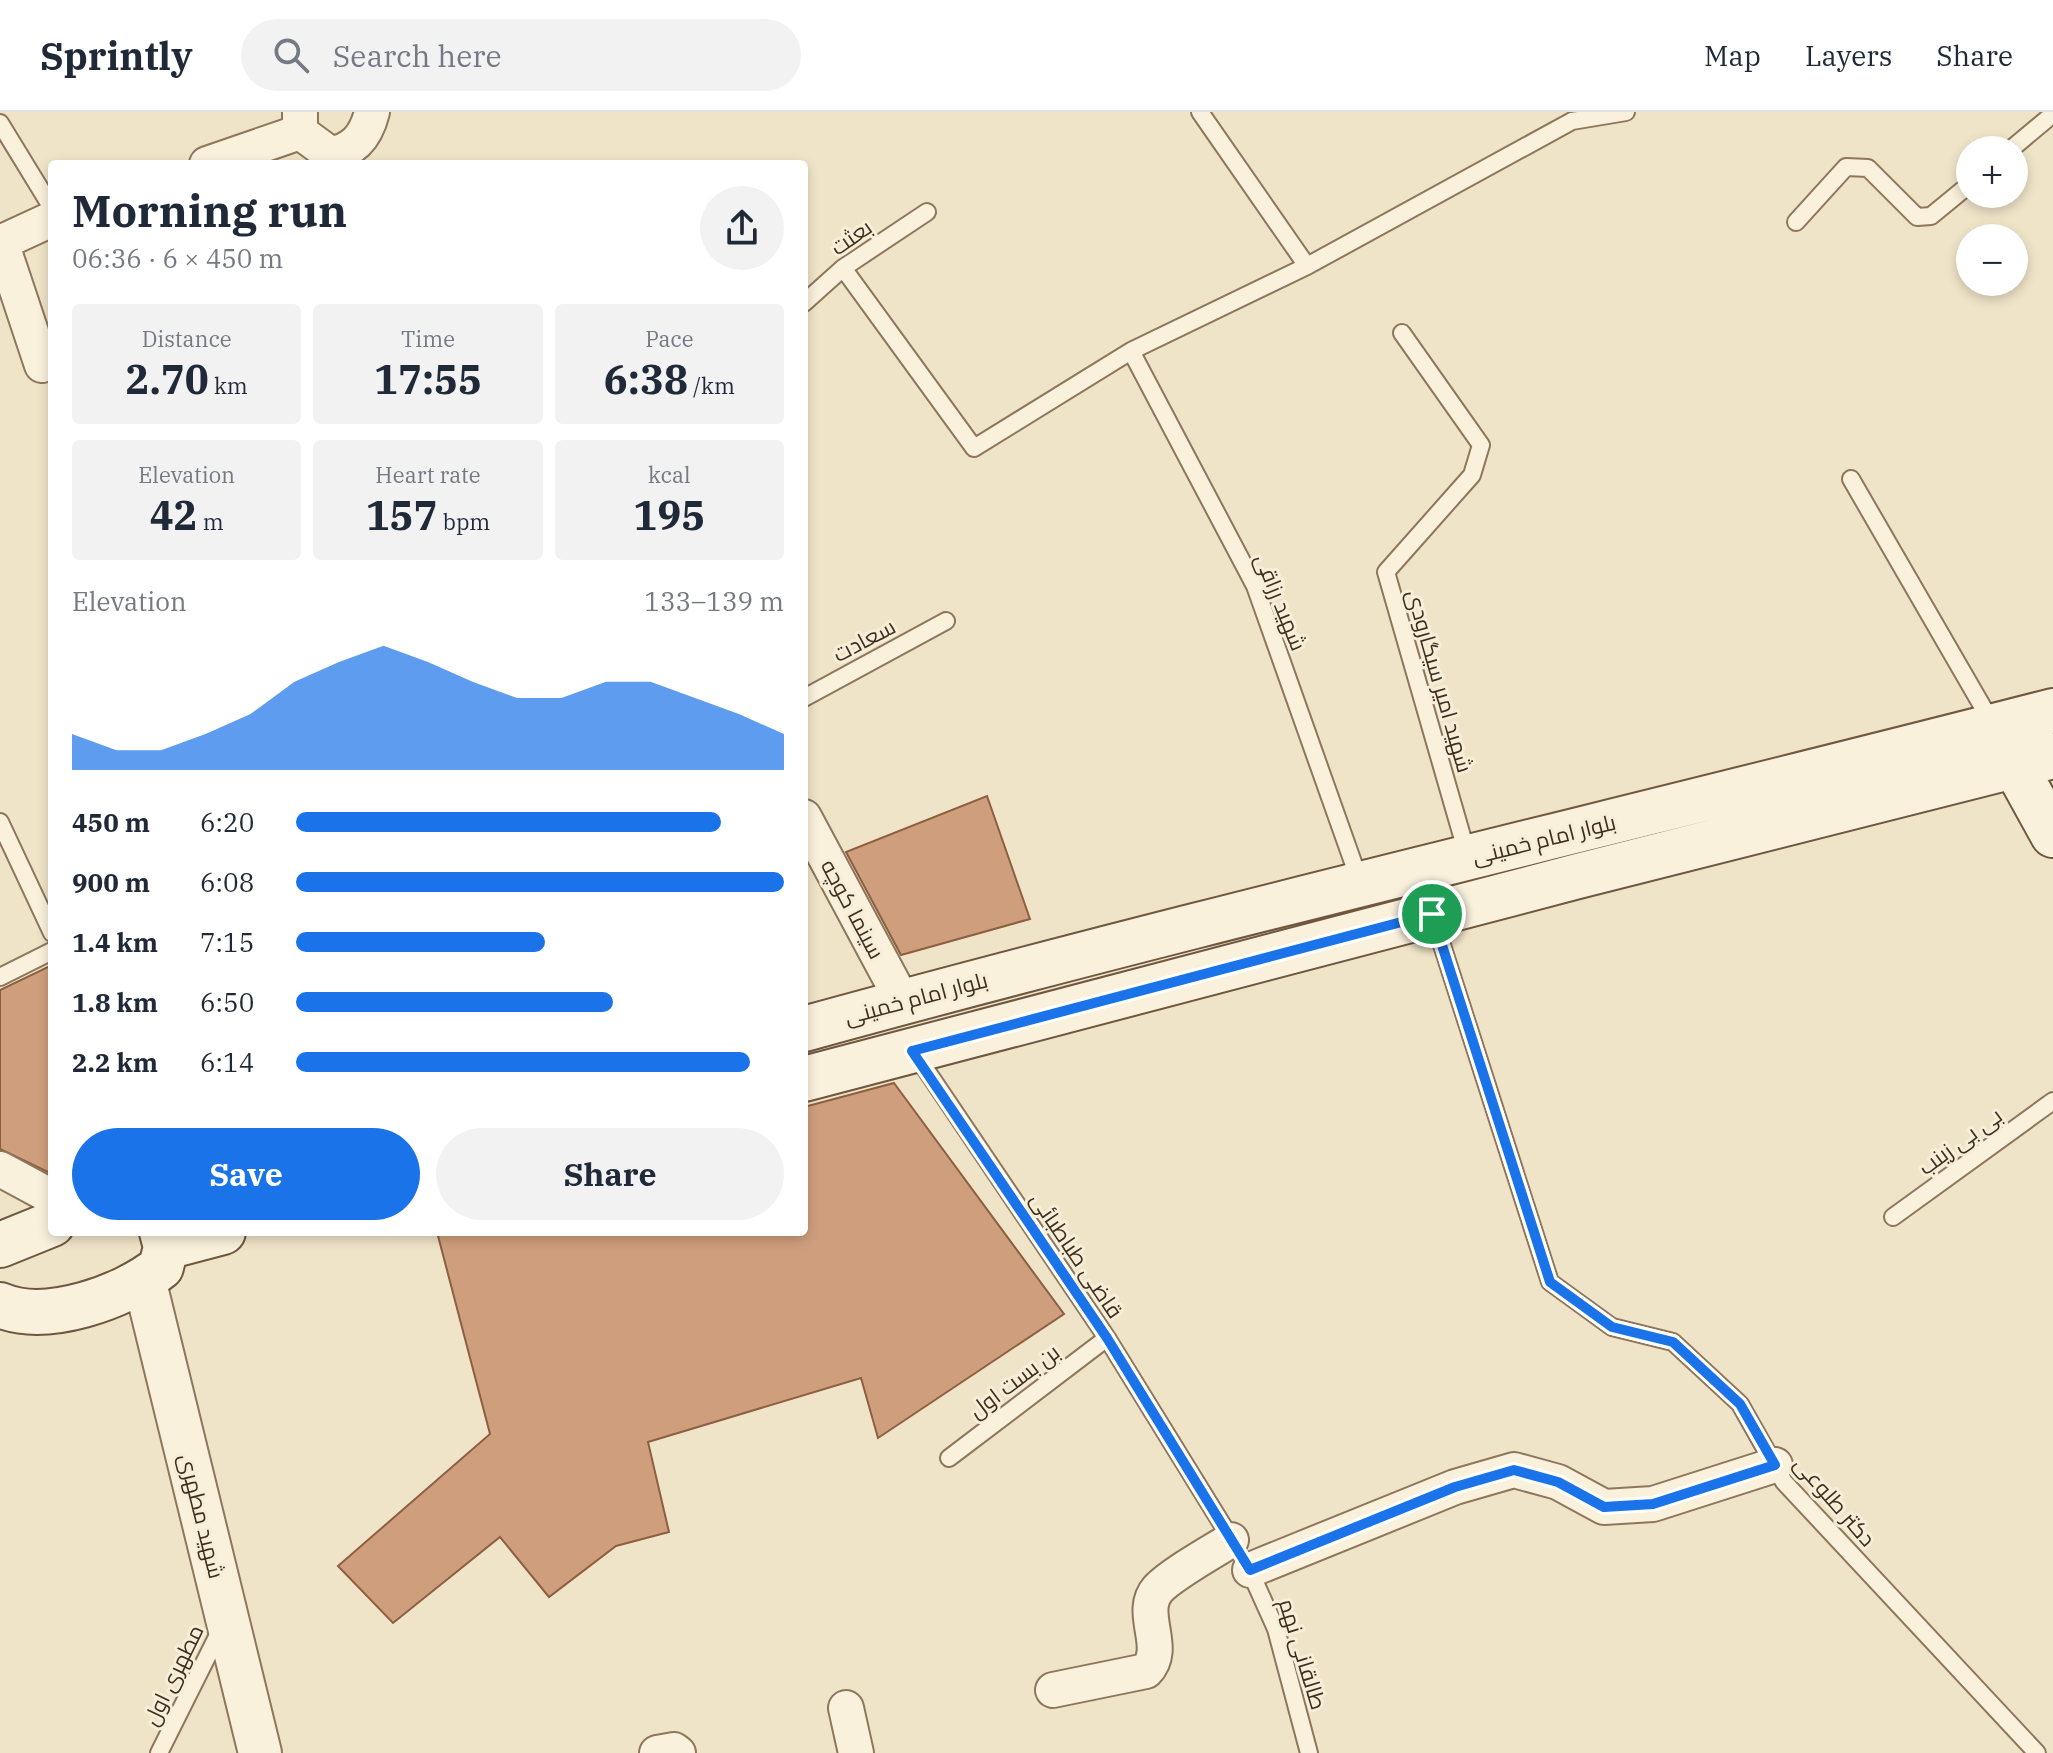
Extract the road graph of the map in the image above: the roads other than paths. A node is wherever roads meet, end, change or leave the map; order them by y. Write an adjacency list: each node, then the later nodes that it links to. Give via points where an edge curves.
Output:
1 (372, 112): 8 (street, via 359,141)
2 (1200, 112): 16 (lane)
3 (1626, 112): 16 (lane, via 1572,121)
4 (2053, 114): 7 (lane)
5 (300, 122): 8 (street); 9 (street)
6 (0, 123): 11 (lane)
7 (2027, 136)
8 (333, 159)
9 (216, 160)
10 (1956, 195): 14 (lane, via 1931,216 1917,217 1868,168 1846,167)
11 (48, 201)
12 (927, 212): 17 (lane, بعثت)
13 (48, 221): 15 (street)
14 (1796, 222)
15 (0, 242): 21 (street)
16 (1307, 266): 20 (lane)
17 (843, 268): 18 (lane, بعثت); 20 (lane, via 974,448)
18 (808, 299)
19 (1402, 333): 31 (lane, شهید امیر سیگارودی, via 1481,445 1472,475 1386,572)
20 (1131, 351): 32 (lane, شهید رزاقی, via 1255,586)
21 (42, 365)
22 (1851, 479): 26 (lane)
23 (946, 621): 24 (lane, سعادت)
24 (808, 696)
25 (2053, 711): 26 (main road, بلوار امام خمینی)
26 (1994, 726): 27 (main road); 31 (main road, بلوار امام خمینی)
27 (2033, 761): 30 (main road); 33 (main road, بلوار امام خمینی)
28 (0, 822): 34 (lane)
29 (808, 824): 37 (street, سینما کوچه)
30 (2053, 835)
31 (1468, 858): 32 (main road, بلوار امام خمینی)
32 (1360, 882): 37 (main road, بلوار امام خمینی)
33 (1432, 914): 39 (main road, بلوار امام خمینی); 52 (lane, دکتر طلوعی, via 1550,1282 1612,1327 1673,1342 1740,1404)
34 (48, 924)
35 (48, 953): 36 (lane)
36 (0, 977)
37 (903, 1002): 38 (main road, بلوار امام خمینی)
38 (808, 1028)
39 (912, 1051): 40 (main road, بلوار امام خمینی); 50 (lane, قاضی طباطبائی)
40 (808, 1078)
41 (2053, 1101): 44 (lane, بی بی زینب)
42 (0, 1169): 43 (street)
43 (48, 1195)
44 (1893, 1217)
45 (48, 1226): 47 (main road)
46 (210, 1236): 48 (main road)
47 (0, 1245)
48 (157, 1252): 49 (main road, via 107,1297 61,1309); 55 (street, شهید مطهری)
49 (2, 1308)
50 (1107, 1338): 51 (lane, بن بست اول); 53 (lane, قاضی طباطبائی)
51 (949, 1458)
52 (1775, 1465): 54 (street, via 1653,1504 1604,1507 1558,1482 1514,1470 1455,1487); 62 (lane, دکتر طلوعی, via 1784,1482)
53 (1231, 1540): 54 (lane, قاضی طباطبائی); 56 (street, via 1159,1588 1150,1603 1156,1652 1146,1671)
54 (1250, 1570): 61 (lane, طالقانی نهم, via 1276,1629)
55 (226, 1617): 58 (lane, مطهری اول); 59 (street, شهید مطهری)
56 (1053, 1690)
57 (846, 1708): 60 (street)
58 (159, 1753)
59 (260, 1753)
60 (856, 1753)
61 (1309, 1753)
62 (2037, 1753)

